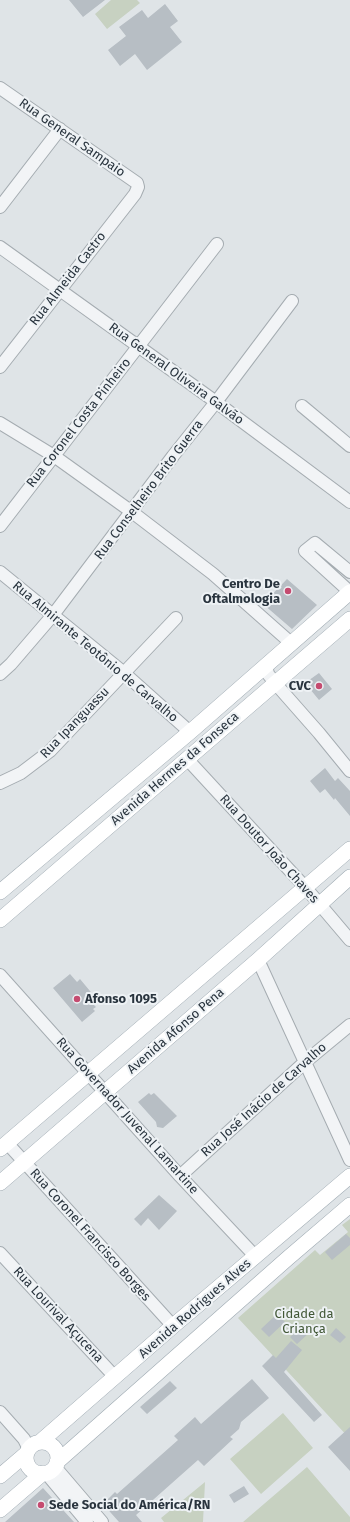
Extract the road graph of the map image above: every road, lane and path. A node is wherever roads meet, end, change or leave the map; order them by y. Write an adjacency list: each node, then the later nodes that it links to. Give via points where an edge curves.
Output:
1 (0, 88): 2 (street, Rua General Sampaio)
2 (60, 129): 3 (street, Rua General Sampaio, via 137,183); 4 (street)
3 (137, 190): 7 (street, Rua Almeida Castro)
4 (0, 207)
5 (217, 244): 9 (street, Rua Coronel Costa Pinheiro)
6 (0, 247): 7 (street, Rua General Oliveira Galvão)
7 (59, 290): 9 (street, Rua General Oliveira Galvão); 10 (street, Rua Almeida Castro)
8 (292, 301): 11 (street, Rua Conselheiro Brito Guerra)
9 (138, 346): 11 (street, Rua General Oliveira Galvão); 15 (street, Rua Coronel Costa Pinheiro)
10 (0, 367)
11 (216, 402): 16 (street, Rua General Oliveira Galvão); 17 (street, Rua Conselheiro Brito Guerra)
12 (302, 406): 14 (street)
13 (0, 423): 15 (street)
14 (350, 446)
15 (54, 456): 17 (street); 18 (street, Rua Coronel Costa Pinheiro)
16 (350, 502)
17 (132, 512): 22 (street, Rua Conselheiro Brito Guerra); 25 (street, via 213,574)
18 (0, 526)
19 (0, 572): 22 (street, Rua Almirante Teotônio de Carvalho)
20 (350, 572): 21 (street, via 315,543 305,551)
21 (350, 592): 25 (main road, Avenida Hermes da Fonseca)
22 (53, 615): 27 (street, Rua Almirante Teotônio de Carvalho); 28 (street, Rua Conselheiro Brito Guerra)
23 (176, 618): 27 (street, Rua Ipanguassu)
24 (350, 619): 29 (main road, Avenida Hermes da Fonseca)
25 (292, 643): 26 (main road, Avenida Hermes da Fonseca)
26 (266, 665): 29 (street, via 268,674); 30 (main road, Avenida Hermes da Fonseca)
27 (124, 673): 30 (street, Rua Almirante Teotônio de Carvalho); 33 (street, Rua Ipanguassu, via 50,751 21,773)
28 (0, 674)
29 (275, 683): 31 (main road, Avenida Hermes da Fonseca); 32 (street)
30 (190, 732): 37 (main road, Avenida Hermes da Fonseca)
31 (188, 760): 36 (street, Rua Doutor João Chaves); 39 (main road, Avenida Hermes da Fonseca)
32 (349, 766)
33 (0, 783)
34 (350, 849): 36 (main road, Avenida Afonso Pena)
35 (350, 877): 38 (main road, Avenida Afonso Pena)
36 (305, 887): 38 (street, Rua Doutor João Chaves); 45 (main road, Avenida Afonso Pena)
37 (0, 892)
38 (319, 904): 40 (street, Rua Doutor João Chaves); 41 (main road, Avenida Afonso Pena)
39 (0, 920)
40 (350, 940)
41 (258, 960): 44 (street); 46 (main road, Avenida Afonso Pena)
42 (0, 975): 45 (street, Rua Governador Juvenal Lamartine)
43 (350, 1025): 44 (street, Rua José Inácio de Carvalho)
44 (305, 1062): 48 (street); 50 (street, Rua José Inácio de Carvalho)
45 (88, 1074): 46 (street, Rua Governador Juvenal Lamartine); 47 (main road, Avenida Afonso Pena)
46 (104, 1092): 49 (main road, Avenida Afonso Pena); 50 (street, Rua Governador Juvenal Lamartine)
47 (3, 1146): 49 (street, Rua Coronel Francisco Borges)
48 (350, 1160)
49 (24, 1162): 52 (main road, Avenida Afonso Pena); 58 (street, Rua Coronel Francisco Borges)
50 (180, 1176): 56 (street, Rua Governador Juvenal Lamartine)
51 (350, 1176): 54 (main road, Avenida Rodrigues Alves)
52 (0, 1183)
53 (350, 1205): 57 (main road, Avenida Rodrigues Alves)
54 (272, 1242): 56 (main road, Avenida Rodrigues Alves); 57 (main road, via 284,1248)
55 (0, 1253): 59 (street, Rua Lourival Açucena)
56 (255, 1256): 58 (main road, Avenida Rodrigues Alves)
57 (288, 1258): 60 (main road, Avenida Rodrigues Alves)
58 (173, 1326): 59 (main road, Avenida Rodrigues Alves)
59 (119, 1375): 60 (main road); 62 (main road, Avenida Rodrigues Alves)
60 (138, 1391): 63 (main road, Avenida Rodrigues Alves)
61 (0, 1412): 62 (street)
62 (31, 1445): 63 (main road, via 27,1463 30,1467 34,1471); 63 (main road, via 50,1444 54,1448 58,1457); 64 (main road, Avenida Rodrigues Alves)
63 (50, 1469): 65 (main road, Avenida Rodrigues Alves); 66 (street); 67 (street)
64 (0, 1476)
65 (0, 1510)
66 (87, 1522)
67 (102, 1522)

